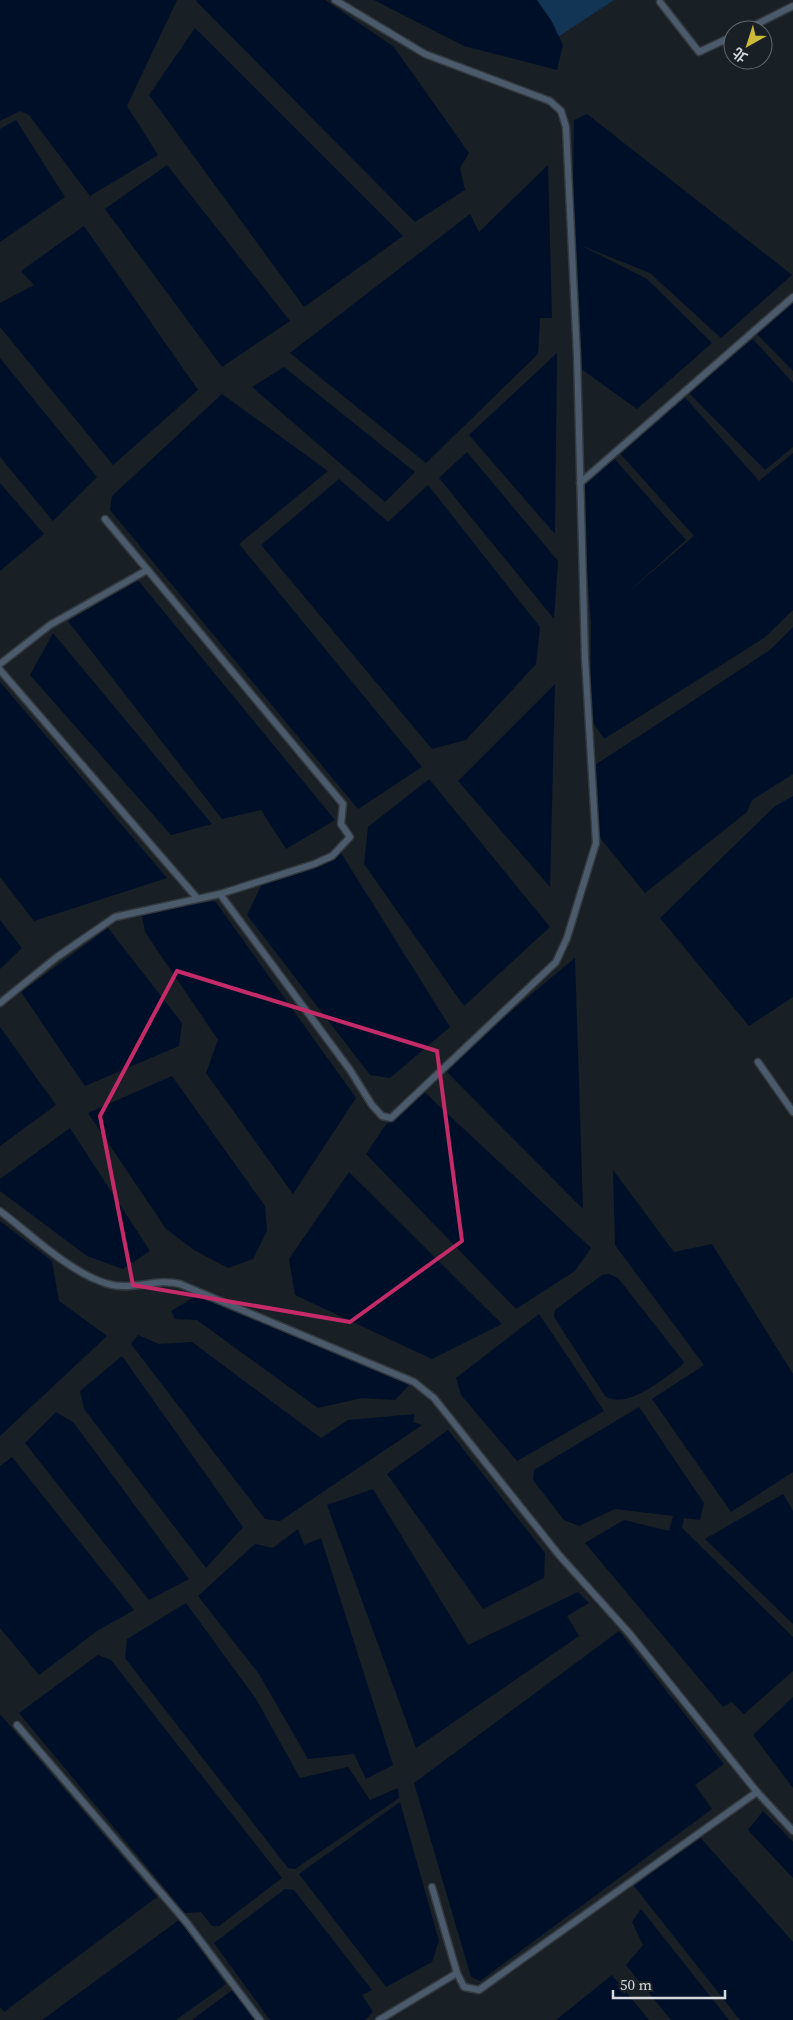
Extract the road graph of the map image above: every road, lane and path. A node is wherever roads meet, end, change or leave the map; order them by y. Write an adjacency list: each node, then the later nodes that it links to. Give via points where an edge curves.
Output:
1 (335, 0): 7 (lane, via 425,54 550,101 561,112 567,136)
2 (660, 2): 5 (lane, via 699,52)
3 (793, 6): 4 (lane)
4 (765, 20)
5 (723, 41)
6 (793, 297): 7 (lane)
7 (580, 482): 12 (lane, via 585,658 596,843 567,938 556,962 391,1118 382,1116 372,1105 350,1070)
8 (105, 519): 9 (lane)
9 (147, 570): 10 (lane, via 50,625); 12 (lane, via 343,804 341,824 350,837 332,856)
10 (0, 664)
11 (0, 670): 13 (lane)
12 (220, 894): 13 (lane)
13 (197, 898): 14 (lane, via 115,918 57,957)
14 (0, 1003)
15 (758, 1062): 16 (lane)
16 (793, 1112)
17 (0, 1211): 19 (lane, via 88,1275 112,1285 130,1286 167,1280 180,1284 414,1382 434,1398 559,1555 629,1632)
18 (17, 1725): 23 (lane, via 187,1923)
19 (758, 1792): 20 (lane); 22 (lane, via 479,1990 464,1987)
20 (793, 1831)
21 (432, 1887): 22 (lane)
22 (457, 1973): 24 (lane)
23 (260, 2020)
24 (379, 2020)

